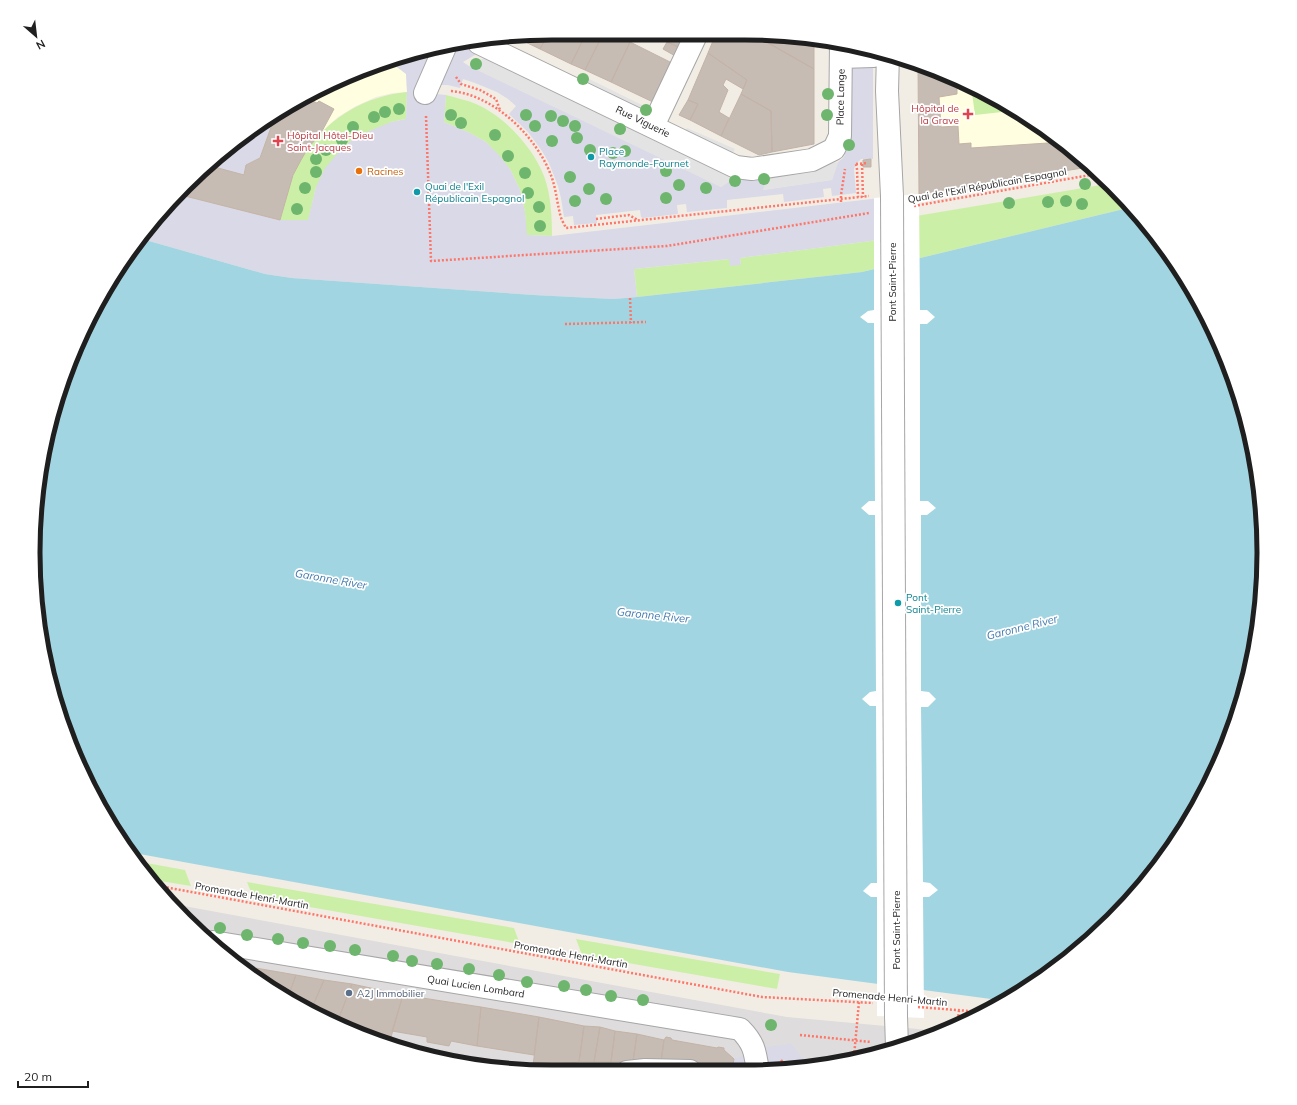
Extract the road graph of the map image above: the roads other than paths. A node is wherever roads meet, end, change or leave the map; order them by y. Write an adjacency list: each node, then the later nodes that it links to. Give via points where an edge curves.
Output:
1 (694, 40): 7 (street)
2 (482, 45): 7 (street, Rue Viguerie)
3 (843, 50): 8 (street, Place Lange)
4 (443, 52): 6 (street)
5 (881, 58): 10 (street, Pont Saint-Pierre, bridge, via 887,91 892,196 905,1012)
6 (425, 92)
7 (653, 126): 8 (street, Rue Viguerie, via 736,167 752,170)
8 (840, 156)
9 (222, 943): 11 (street, Quai Lucien Lombard, via 740,1029 748,1037 755,1051)
10 (898, 1041)
11 (757, 1065)

